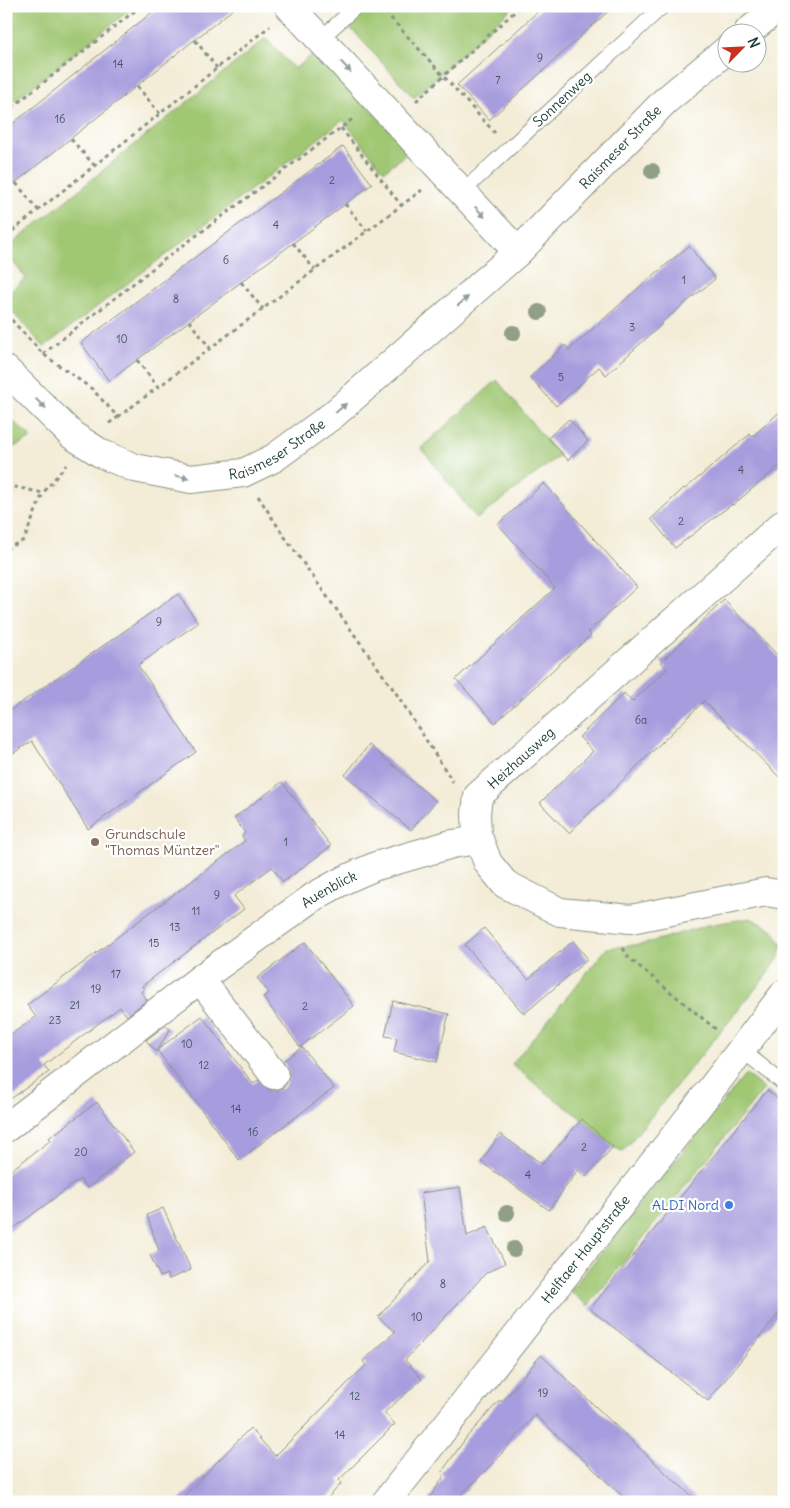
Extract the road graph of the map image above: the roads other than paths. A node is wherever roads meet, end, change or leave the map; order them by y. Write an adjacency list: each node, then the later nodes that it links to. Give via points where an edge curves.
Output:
1 (357, 6): 6 (lane)
2 (663, 6): 8 (lane, Sonnenweg, via 508,148)
3 (780, 6): 5 (street)
4 (290, 8): 6 (street)
5 (760, 22)
6 (320, 39): 8 (street, one-way to 8)
7 (718, 58): 9 (street, Raismeser Straße, via 665,101)
8 (453, 182): 9 (street, one-way to 9)
9 (518, 252): 10 (street, Raismeser Straße, one-way to 9, via 72,435 102,454 135,468 191,479 243,473 274,458 333,415)
10 (6, 370)
11 (784, 522): 12 (street, Heizhausweg, via 478,796)
12 (480, 840): 13 (street, via 488,863 505,884 560,912 631,919 766,892); 14 (street, Auenblick, via 452,844 376,866 346,879 315,896)
13 (784, 895)
14 (200, 979): 17 (street); 19 (street, Auenblick)
15 (784, 994): 16 (street, Helftaer Hauptstraße)
16 (742, 1050): 18 (lane); 20 (street, Helftaer Hauptstraße)
17 (274, 1076)
18 (784, 1084)
19 (6, 1128)
20 (386, 1502)

